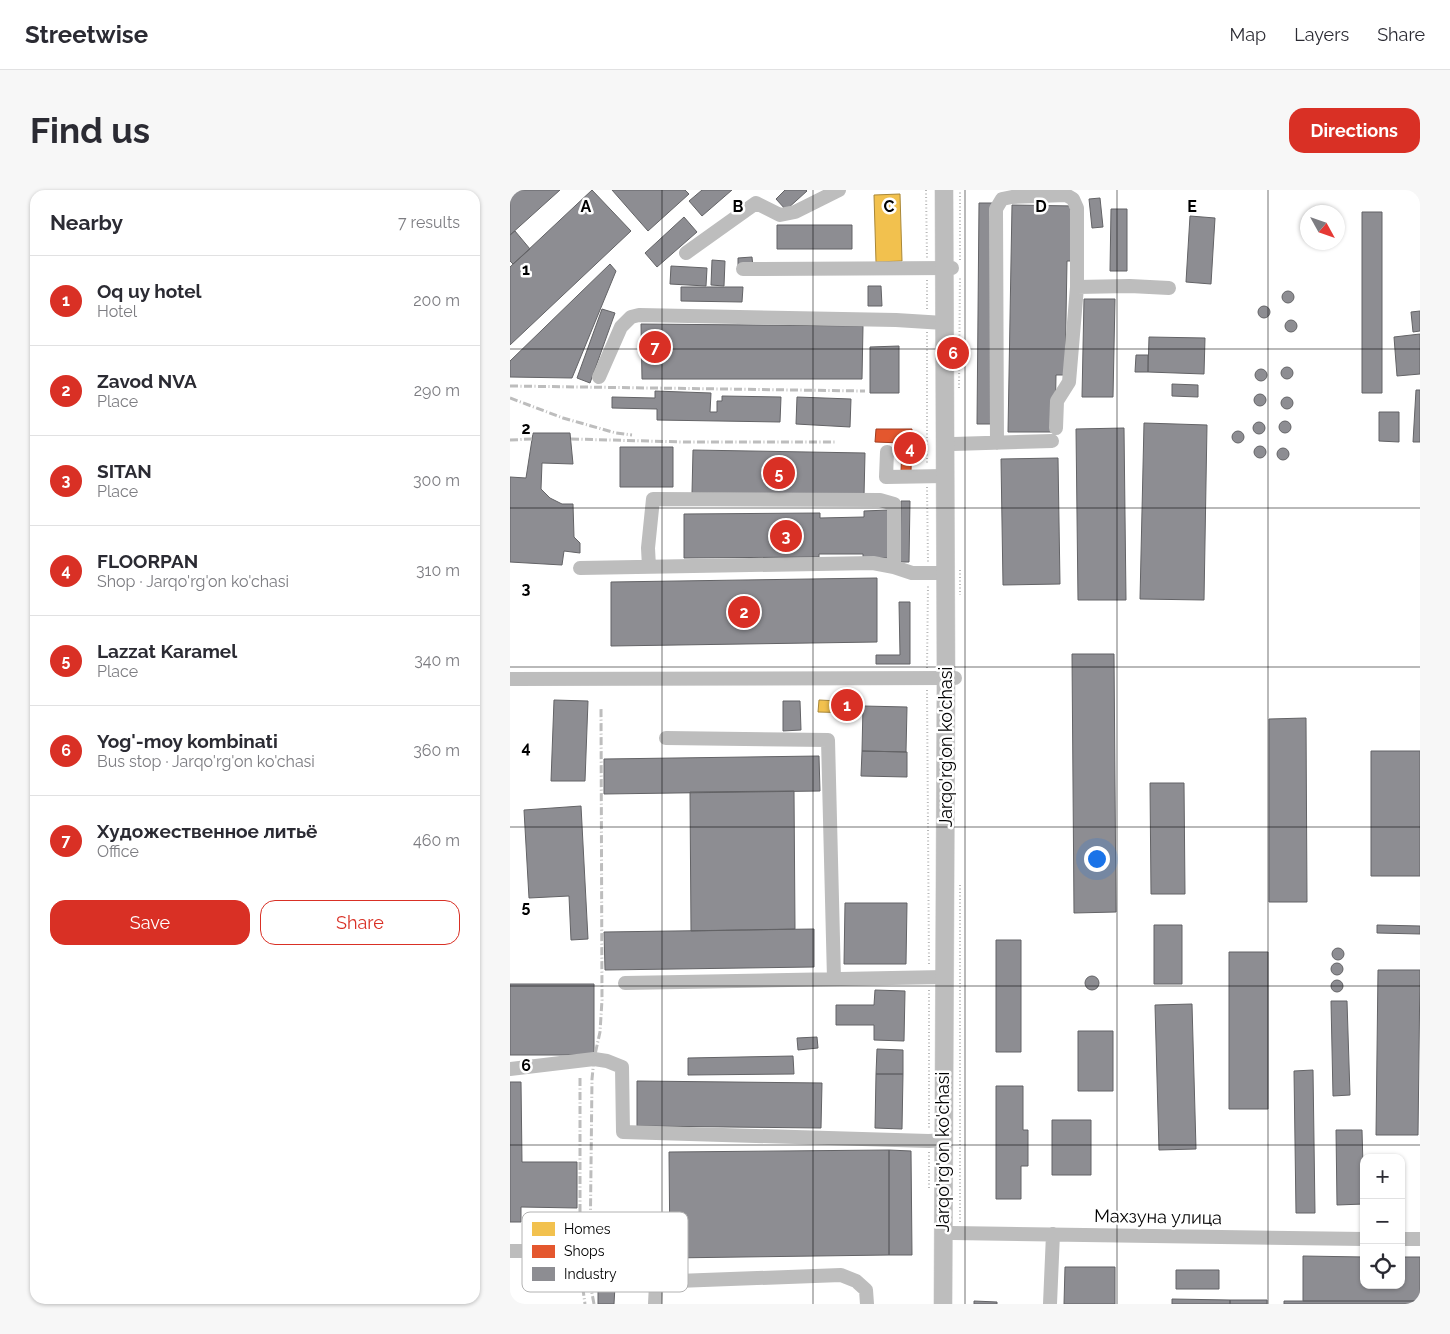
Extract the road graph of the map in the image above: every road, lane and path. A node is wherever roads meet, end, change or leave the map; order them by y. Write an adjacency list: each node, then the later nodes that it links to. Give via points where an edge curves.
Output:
1 (839, 190): 5 (street, via 795,212 780,214 756,203)
2 (926, 190): 6 (path)
3 (944, 190): 6 (main road, Jarqo'rg'on ko'chasi)
4 (953, 190): 6 (main road, Jarqo'rg'on ko'chasi)
5 (686, 253)
6 (941, 268): 7 (street); 10 (main road, Jarqo'rg'on ko'chasi); 10 (path); 15 (main road, Jarqo'rg'on ko'chasi)
7 (744, 269)
8 (1077, 287): 9 (street); 12 (street, via 1069,382 1057,401); 14 (street, via 1077,208 1073,199 1066,195 1002,199 996,209)
9 (1169, 288)
10 (935, 322): 11 (street, via 639,315 631,317 621,327); 17 (main road, Jarqo'rg'on ko'chasi); 17 (path)
11 (598, 377)
12 (1056, 428)
13 (1052, 442): 14 (street)
14 (997, 443): 15 (street)
15 (953, 444): 24 (main road, Jarqo'rg'on ko'chasi)
16 (887, 452): 17 (street, via 886,477)
17 (936, 476): 21 (main road, Jarqo'rg'on ko'chasi); 22 (path)
18 (649, 567): 19 (street, via 873,563); 19 (street, via 654,499 663,499 880,500 894,504); 20 (street)
19 (894, 567): 22 (street)
20 (580, 568)
21 (945, 573): 22 (street); 24 (main road, Jarqo'rg'on ko'chasi)
22 (928, 574): 23 (path)
23 (927, 677): 24 (street); 25 (street); 27 (path)
24 (950, 678): 27 (main road, Jarqo'rg'on ko'chasi); 33 (main road, Jarqo'rg'on ko'chasi)
25 (510, 679)
26 (666, 738): 28 (street, via 828,740)
27 (936, 978): 28 (street); 31 (main road, Jarqo'rg'on ko'chasi); 31 (path)
28 (834, 979): 29 (street)
29 (625, 982)
30 (510, 1069): 31 (street, via 594,1059 607,1060 622,1067 623,1132)
31 (936, 1140): 32 (path); 33 (main road, Jarqo'rg'on ko'chasi)
32 (929, 1198)
33 (947, 1233): 34 (street, Махзуна улица); 40 (main road, Jarqo'rg'on ko'chasi); 41 (main road, Jarqo'rg'on ko'chasi)
34 (1053, 1234): 35 (street, Махзуна улица); 42 (street)
35 (1360, 1239)
36 (1405, 1239): 37 (street)
37 (1420, 1239)
38 (688, 1280): 39 (street, via 841,1275 856,1281 866,1290)
39 (867, 1304)
40 (943, 1304)
41 (952, 1304)
42 (1050, 1304)

